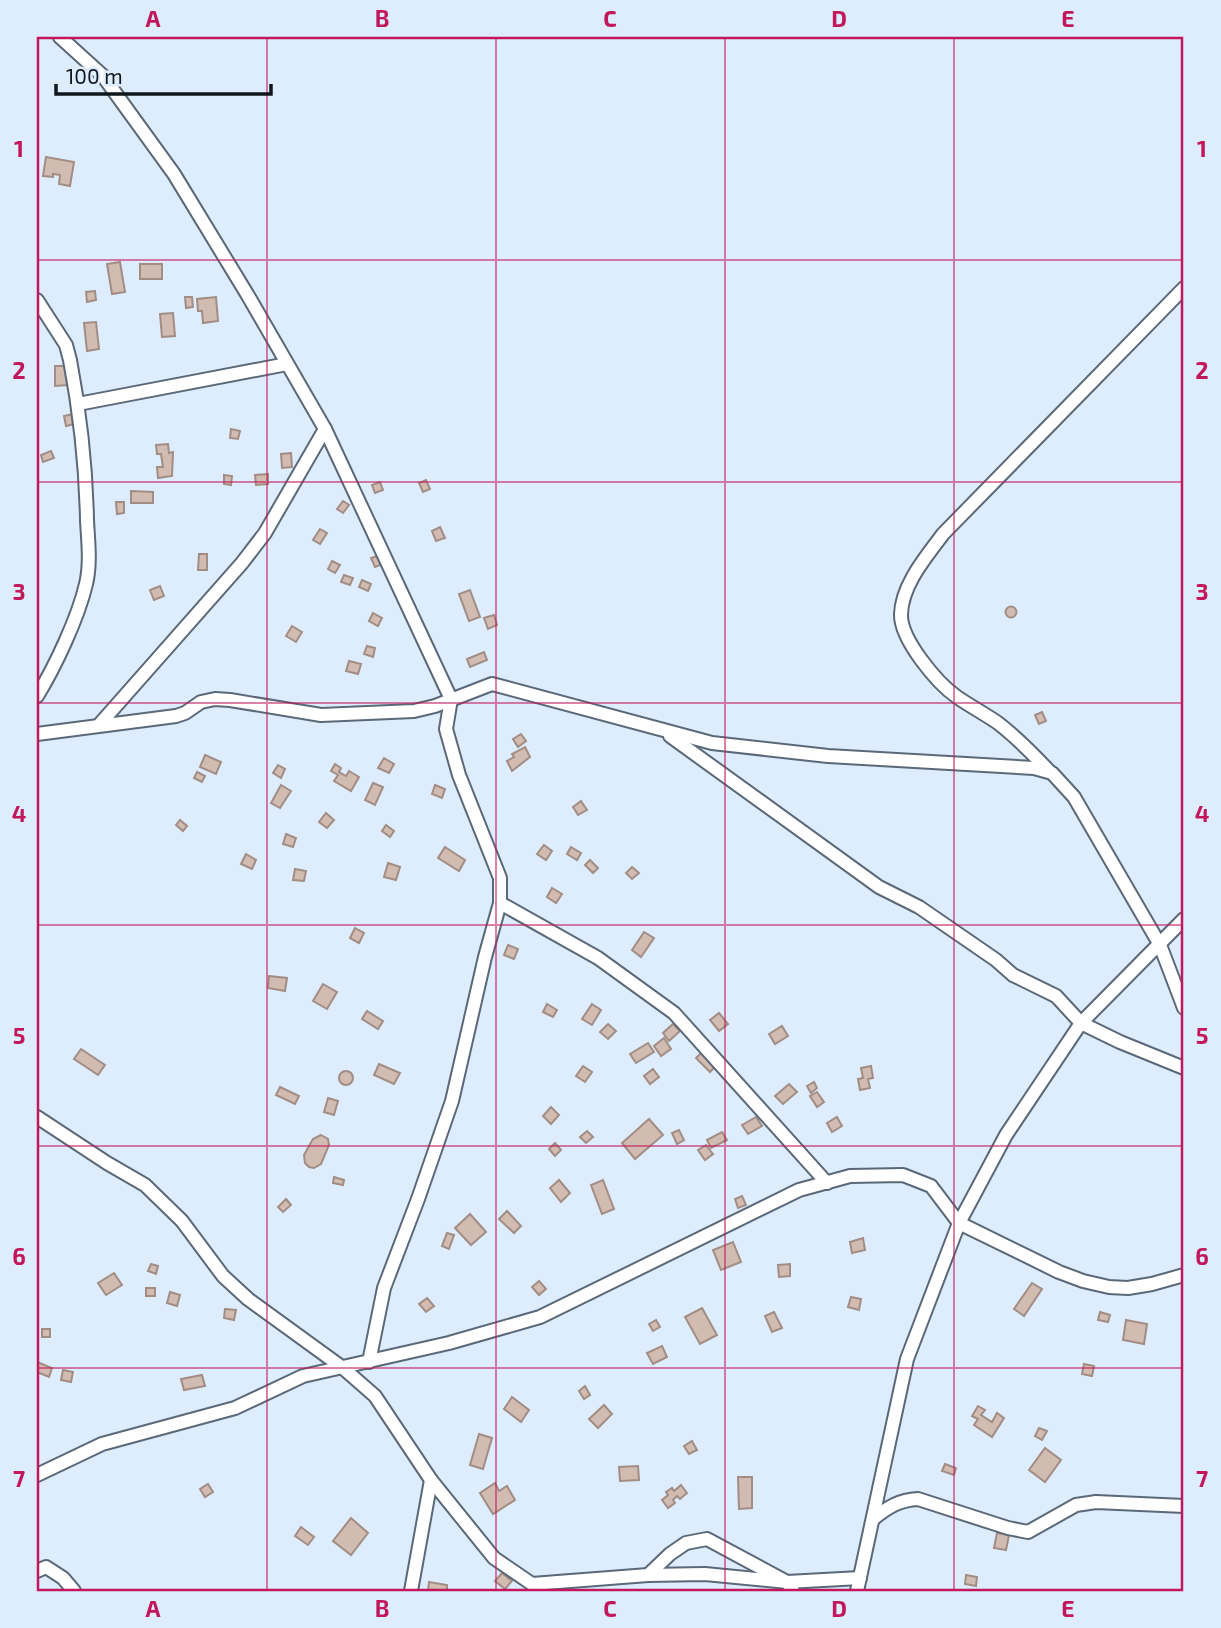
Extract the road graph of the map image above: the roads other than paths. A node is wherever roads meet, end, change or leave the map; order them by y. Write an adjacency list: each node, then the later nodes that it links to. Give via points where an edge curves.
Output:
1 (60, 37): 4 (street, via 103,76 174,174)
2 (1184, 288): 12 (street, via 943,534 904,600 904,629 939,680 1003,728)
3 (37, 300): 5 (street, via 66,345)
4 (287, 364): 5 (street); 6 (street)
5 (78, 404): 7 (street, via 86,468 88,571 63,646)
6 (325, 429): 8 (street); 9 (street, via 258,543)
7 (37, 696)
8 (451, 699): 9 (street, via 414,711 321,715 215,699 176,716); 10 (street, via 492,684); 13 (street, via 446,729 500,878)
9 (99, 725): 11 (street)
10 (661, 730): 12 (street, via 712,743 828,757 1019,765); 17 (street, via 879,887 919,907 1013,975 1056,996)
11 (37, 734)
12 (1052, 773): 15 (street, via 1074,797)
13 (500, 903): 20 (street, via 598,958 674,1013); 23 (street, via 452,1101 384,1288)
14 (1184, 919): 15 (street)
15 (1160, 945): 16 (street); 17 (street)
16 (1184, 1008)
17 (1081, 1023): 18 (street); 21 (street, via 1006,1135)
18 (1184, 1068)
19 (37, 1117): 24 (street, via 145,1185 182,1221 223,1276)
20 (827, 1183): 21 (street, via 850,1176 903,1175 931,1186); 23 (street, via 800,1190 540,1317)
21 (959, 1223): 22 (street, via 1083,1281 1128,1288); 28 (street, via 907,1359)
22 (1184, 1275)
23 (369, 1362): 24 (street)
24 (343, 1368): 25 (street, via 303,1376 235,1408 102,1444); 26 (street, via 375,1396)
25 (37, 1475)
26 (431, 1480): 34 (street, via 494,1558); 36 (street)
27 (1184, 1506): 28 (street, via 1076,1505 1028,1532 918,1499 892,1504)
28 (873, 1519): 32 (street)
29 (37, 1571): 35 (street, via 46,1567)
30 (648, 1575): 33 (street, via 705,1574); 33 (street, via 686,1543 707,1539); 34 (street)
31 (846, 1578): 32 (street); 33 (street); 37 (street)
32 (860, 1578): 38 (street)
33 (790, 1587)
34 (534, 1588)
35 (74, 1591)
36 (411, 1591)
37 (836, 1591)
38 (857, 1591)

